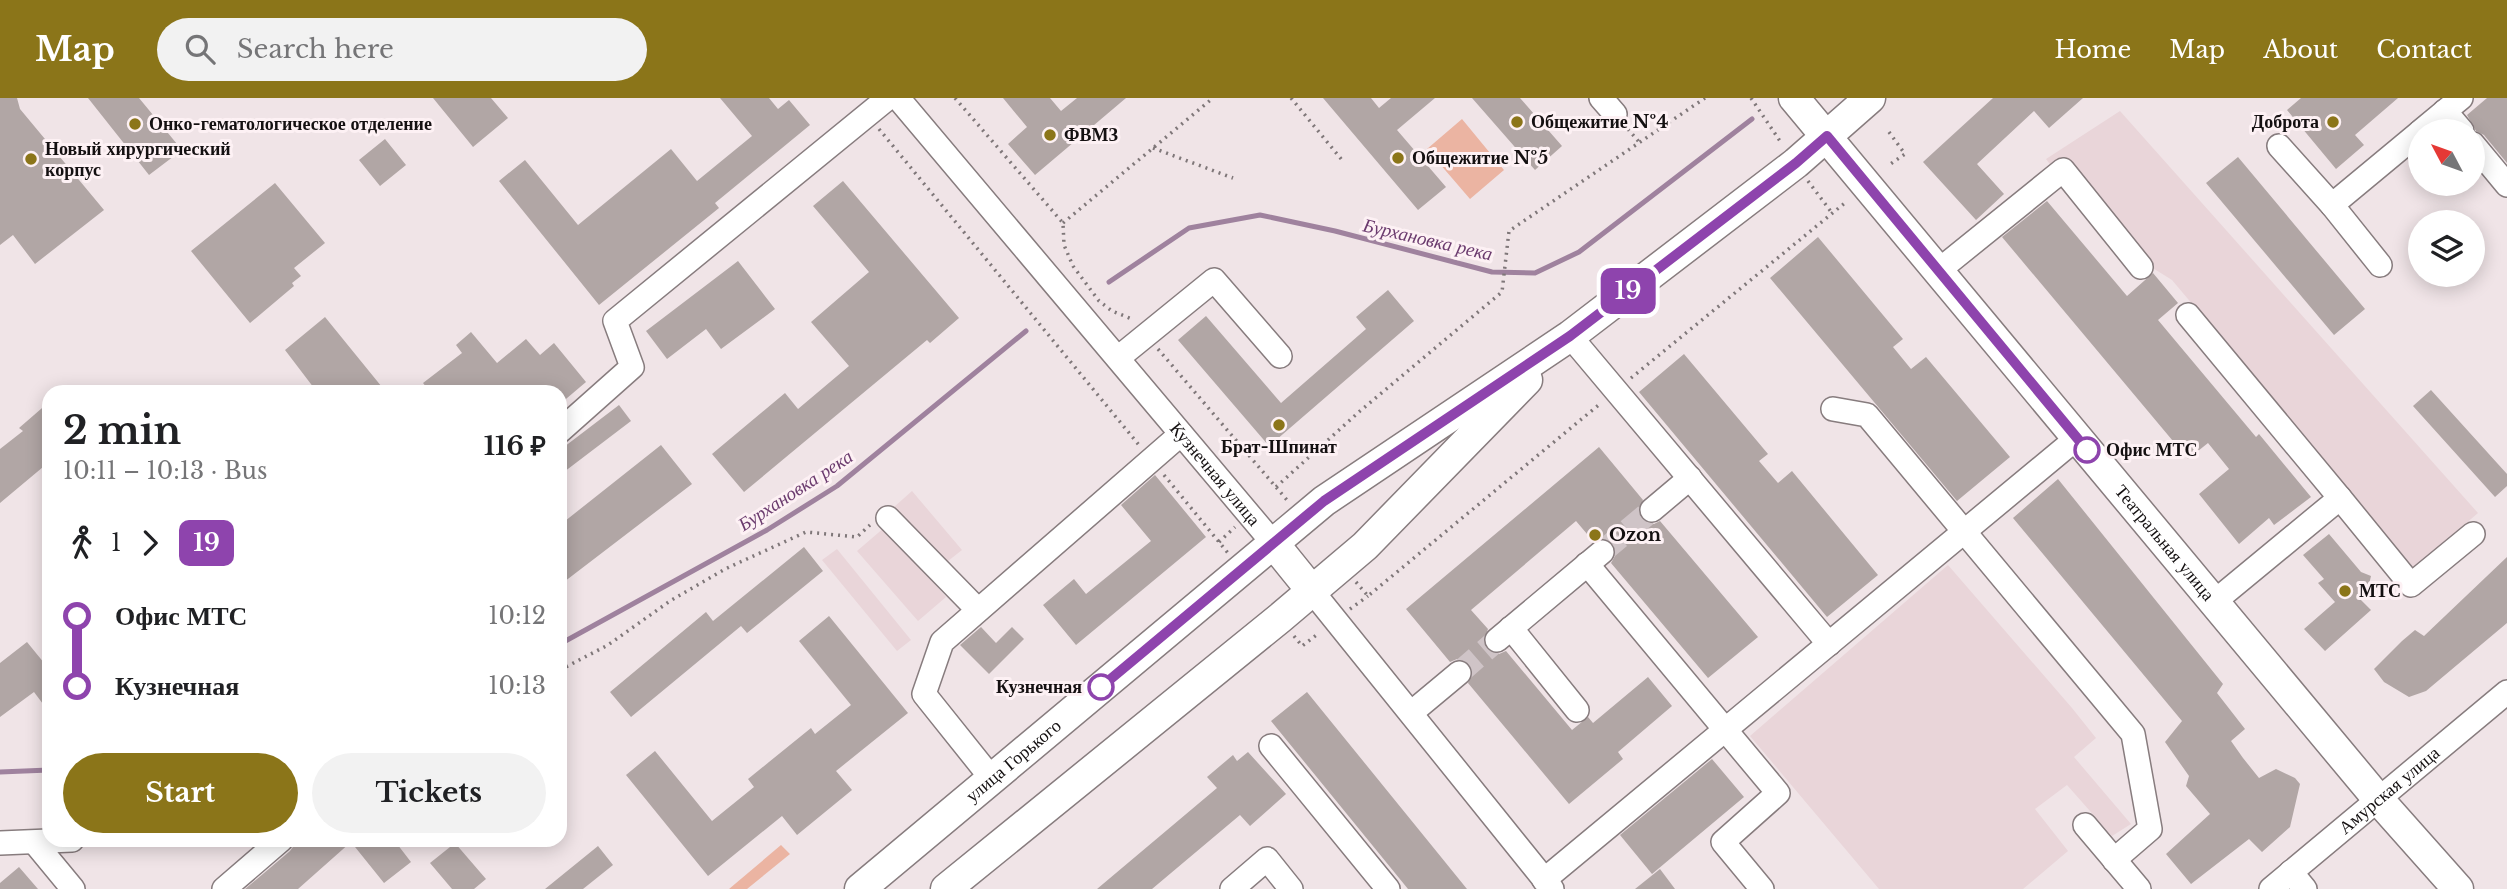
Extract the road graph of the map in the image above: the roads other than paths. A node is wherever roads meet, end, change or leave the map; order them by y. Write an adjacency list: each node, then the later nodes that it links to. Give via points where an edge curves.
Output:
1 (888, 98): 21 (street, via 615,321 632,367)
2 (898, 98): 19 (street, Кузнечная улица)
3 (1794, 98): 7 (main road, Театральная улица)
4 (1871, 98): 7 (main road, улица Горького)
5 (2453, 105): 6 (street)
6 (2436, 119)
7 (1827, 136): 15 (main road, Театральная улица); 17 (main road, улица Горького)
8 (2408, 143): 12 (street)
9 (2279, 146): 12 (street)
10 (2485, 158): 11 (street)
11 (2507, 185)
12 (2332, 205): 13 (street)
13 (2380, 265)
14 (2141, 267): 15 (street, via 2063,170)
15 (1938, 271): 23 (main road, Театральная улица)
16 (2188, 315): 25 (street)
17 (1570, 336): 24 (street); 30 (main road, улица Горького, via 1324,501); 31 (main road, улица Горького, via 1365,546)
18 (1280, 356): 19 (street, via 1214,280)
19 (1118, 358): 22 (street, Кузнечная улица)
20 (1833, 409): 28 (street, via 1867,415)
21 (567, 425)
22 (1181, 434): 30 (street, Кузнечная улица); 33 (street)
23 (2077, 438): 28 (street); 32 (main road, Театральная улица)
24 (1690, 478): 26 (street); 34 (street)
25 (2340, 498): 29 (street, via 2411,585); 32 (street)
26 (1652, 510)
27 (888, 518): 33 (street)
28 (1965, 531): 34 (street); 48 (street, via 2133,734 2150,829)
29 (2473, 534)
30 (1274, 544): 31 (main road, Кузнечная улица); 41 (main road, улица Горького)
31 (1312, 591): 38 (street, Кузнечная улица); 54 (main road, улица Горького)
32 (2214, 602): 42 (main road, Театральная улица)
33 (978, 610): 41 (street, via 942,642 924,694)
34 (1829, 644): 39 (street)
35 (1459, 673): 38 (street)
36 (2504, 701): 42 (street, Амурская улица)
37 (1577, 710): 39 (street, via 1504,634 1595,558)
38 (1410, 713): 50 (street, Кузнечная улица)
39 (1726, 729): 50 (street); 58 (street, via 1778,793 1723,842)
40 (1271, 746): 57 (street)
41 (992, 779): 53 (main road, улица Горького)
42 (2378, 799): 49 (street, Амурская улица); 61 (main road, Театральная улица)
43 (2085, 825): 48 (street)
44 (42, 842): 46 (street)
45 (0, 843): 46 (street)
46 (35, 843): 51 (street)
47 (273, 847): 52 (street)
48 (2113, 860): 59 (street)
49 (2298, 881): 60 (street, Амурская улица)
50 (1548, 884)
51 (73, 889)
52 (224, 889)
53 (860, 889)
54 (946, 889)
55 (1232, 889): 56 (street, via 1268,859)
56 (1291, 889)
57 (1388, 889)
58 (1762, 889)
59 (2139, 889)
60 (2271, 889)
61 (2458, 889)

